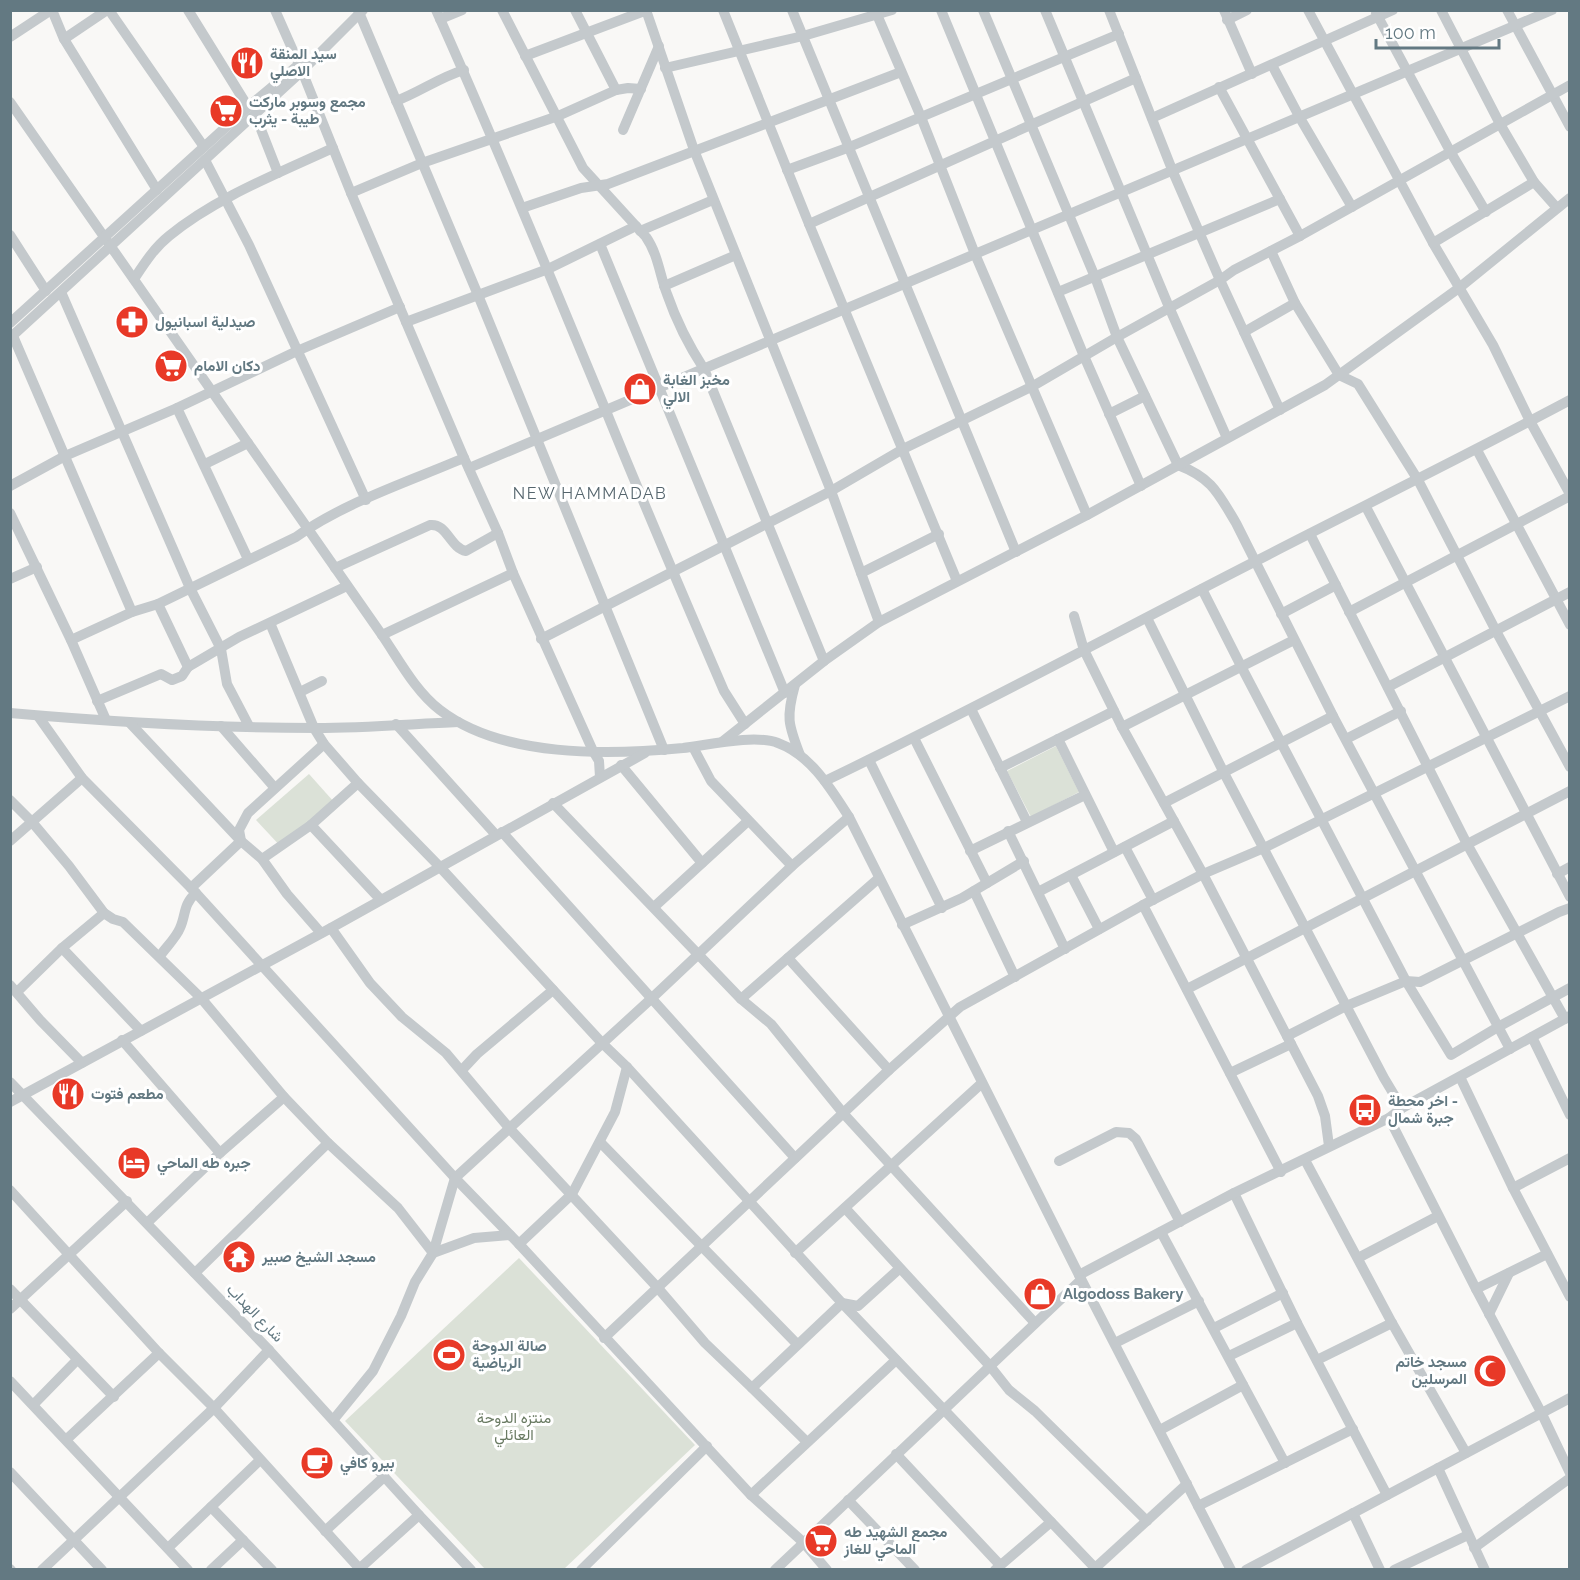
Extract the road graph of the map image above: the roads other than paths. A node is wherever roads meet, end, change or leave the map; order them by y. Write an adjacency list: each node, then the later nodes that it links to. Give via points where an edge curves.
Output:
1 (51, 10): 30 (street); 32 (street)
2 (108, 10): 32 (street); 72 (street)
3 (188, 10): 59 (street)
4 (275, 10): 40 (street)
5 (462, 10): 25 (street)
6 (502, 10): 37 (street)
7 (575, 10): 28 (street)
8 (646, 10): 28 (street); 34 (street)
9 (723, 10): 36 (street)
10 (792, 10): 31 (street)
11 (892, 10): 23 (street)
12 (941, 10): 52 (street)
13 (983, 10): 46 (street)
14 (1045, 10): 38 (street)
15 (1110, 10): 29 (street)
16 (1247, 10): 26 (street)
17 (1308, 10): 33 (street)
18 (1393, 10): 24 (street)
19 (1441, 10): 35 (street)
20 (1507, 10): 27 (street)
21 (1552, 10): 27 (street)
22 (360, 11): 40 (street); 56 (street)
23 (876, 13): 31 (street); 43 (street)
24 (1377, 14): 33 (street); 44 (street)
25 (438, 15): 42 (street)
26 (1225, 15): 45 (street)
27 (1515, 26): 35 (street); 54 (street)
28 (586, 32): 37 (street); 51 (street)
29 (1119, 34): 38 (street); 47 (street)
30 (10, 36)
31 (802, 36): 36 (street); 55 (street)
32 (64, 39): 86 (street)
33 (1325, 40): 39 (street); 53 (street)
34 (659, 46): 41 (street); 50 (street)
35 (1462, 49): 44 (street); 65 (street)
36 (738, 51): 41 (street); 64 (street)
37 (525, 56): 60 (street)
38 (1064, 58): 46 (street); 58 (street)
39 (1272, 65): 45 (street); 63 (street)
40 (300, 67): 59 (street); 73 (street)
41 (665, 69): 75 (street)
42 (464, 70): 56 (street); 69 (street)
43 (901, 72): 55 (street); 61 (street)
44 (1407, 72): 53 (street); 76 (street)
45 (1252, 74): 49 (street)
46 (1012, 78): 52 (street); 66 (street)
47 (1136, 78): 58 (street); 62 (street)
48 (1569, 85): 54 (street)
49 (1219, 87): 62 (street); 70 (street)
50 (641, 89): 51 (street); 68 (street)
51 (616, 90): 60 (street)
52 (975, 93): 61 (street); 71 (street)
53 (1355, 95): 63 (street); 83 (street)
54 (1552, 95): 65 (street); 67 (street)
55 (828, 99): 64 (street); 74 (street)
56 (396, 101): 78 (street)
57 (10, 102): 105 (street)
58 (1083, 102): 66 (street); 88 (street)
59 (251, 110): 72 (street); 77 (street); 82 (street)
60 (558, 116): 69 (street); 85 (street, via 583,168)
61 (921, 117): 74 (street); 79 (street)
62 (1152, 118): 81 (street)
63 (1300, 118): 70 (street); 94 (street)
64 (767, 124): 75 (street); 80 (street)
65 (1500, 124): 76 (street); 84 (street)
66 (1032, 125): 71 (street); 98 (street)
67 (1569, 127)
68 (623, 130)
69 (493, 139): 78 (street); 95 (street)
70 (1247, 140): 81 (street); 91 (street)
71 (996, 141): 79 (street); 101 (street)
72 (204, 147): 86 (street)
73 (333, 148): 82 (street); 87 (street)
74 (847, 148): 80 (street); 90 (street)
75 (694, 150): 85 (street); 93 (street)
76 (1450, 151): 83 (street); 97 (street)
77 (205, 160): 92 (street); 105 (street)
78 (422, 163): 87 (street); 122 (street)
79 (941, 165): 90 (street); 109 (street)
80 (787, 170): 99 (street)
81 (1173, 172): 88 (street); 102 (street)
82 (278, 173): 92 (street)
83 (1399, 180): 94 (street); 106 (street)
84 (1534, 182): 96 (street); 97 (street)
85 (598, 186): 95 (street); 100 (street)
86 (157, 190): 105 (street)
87 (351, 193): 124 (street)
88 (1122, 193): 98 (street); 110 (street)
89 (1569, 198): 96 (street)
90 (868, 199): 99 (street); 116 (street)
91 (1280, 199): 102 (street); 104 (street)
92 (225, 200): 114 (street, via 168,237); 133 (street)
93 (713, 200): 100 (street); 111 (street)
94 (1352, 207): 104 (street)
95 (522, 208): 112 (street)
96 (1557, 208): 118 (street)
97 (1486, 212): 106 (street)
98 (1069, 215): 101 (street); 113 (street)
99 (809, 224): 126 (street)
100 (638, 229): 107 (street); 117 (street, via 653,249)
101 (1032, 231): 109 (street); 121 (street)
102 (1200, 232): 110 (street); 115 (street)
103 (10, 235): 119 (street)
104 (1300, 236): 108 (street)
105 (107, 242): 114 (street); 119 (street); 120 (street)
106 (1433, 243): 118 (street)
107 (600, 244): 112 (street); 138 (street)
108 (1271, 251): 115 (street); 123 (street)
109 (975, 254): 116 (street); 137 (street)
110 (1147, 254): 113 (street); 125 (street)
111 (736, 255): 117 (street); 132 (street)
112 (548, 268): 122 (street); 144 (street)
113 (1095, 277): 121 (street); 131 (street)
114 (134, 279): 139 (street)
115 (1220, 280): 125 (street); 129 (street)
116 (905, 285): 126 (street); 146 (street)
117 (664, 286): 135 (street)
118 (1459, 288): 136 (street); 147 (street, via 1493,345)
119 (46, 291): 128 (street)
120 (61, 292): 130 (street); 148 (street)
121 (1058, 292): 134 (street)
122 (478, 295): 127 (street); 150 (street)
123 (1295, 303): 129 (street); 136 (street)
124 (400, 307): 127 (street); 133 (street)
125 (1169, 307): 131 (street); 149 (street)
126 (845, 311): 132 (street); 152 (street)
127 (406, 322): 155 (street)
128 (10, 323)
129 (1244, 332): 143 (street)
130 (12, 337): 154 (street)
131 (1117, 337): 134 (street); 140 (street)
132 (771, 342): 135 (street); 161 (street)
133 (297, 351): 139 (street); 163 (street)
134 (1084, 356): 137 (street); 145 (street)
135 (704, 369): 138 (street); 167 (street)
136 (1339, 375): 143 (street); 158 (street, via 1358,384)
137 (1033, 386): 146 (street); 166 (street)
138 (659, 388): 144 (street); 173 (street)
139 (213, 392): 142 (street); 151 (street)
140 (1145, 396): 145 (street); 157 (street)
141 (1569, 400): 147 (street)
142 (177, 408): 148 (street); 156 (street)
143 (1280, 410): 149 (street)
144 (605, 411): 150 (street); 180 (street)
145 (1109, 414): 160 (street)
146 (960, 421): 152 (street); 174 (street)
147 (1530, 421): 153 (street); 162 (street)
148 (123, 431): 154 (street); 188 (street)
149 (1227, 438): 157 (street)
150 (538, 439): 155 (street); 193 (street)
151 (248, 443): 156 (street); 169 (street)
152 (903, 449): 161 (street); 171 (street)
153 (1477, 450): 158 (street); 168 (street)
154 (65, 456): 159 (street); 194 (street)
155 (466, 463): 163 (street); 170 (street)
156 (205, 464): 176 (street)
157 (1178, 465): 160 (street); 177 (street, via 1206,479 1220,496)
158 (1418, 480): 164 (street); 175 (street)
159 (10, 486)
160 (1141, 486): 166 (street)
161 (831, 492): 167 (street); 182 (street)
162 (1569, 495): 168 (street)
163 (366, 500): 169 (street)
164 (1366, 507): 172 (street); 185 (street)
165 (10, 513): 178 (street)
166 (1087, 515): 174 (street)
167 (769, 523): 173 (street); 210 (street)
168 (1516, 524): 175 (street); 191 (street)
169 (308, 528): 176 (street); 179 (street)
170 (498, 533): 179 (street, via 462,551 441,527 430,525); 181 (street)
171 (939, 534): 182 (street); 184 (street)
172 (1311, 534): 177 (street); 186 (street)
173 (723, 546): 180 (street); 217 (street)
174 (1016, 552): 184 (street)
175 (1456, 556): 185 (street); 202 (street)
176 (248, 559): 188 (street)
177 (1255, 561): 189 (street); 196 (street)
178 (37, 567): 183 (street); 205 (street)
179 (335, 568): 187 (street)
180 (673, 571): 193 (street); 232 (street, via 724,691)
181 (513, 573): 203 (street); 204 (street)
182 (861, 573): 199 (street)
183 (10, 579)
184 (957, 581): 199 (street)
185 (1405, 583): 195 (street); 209 (street)
186 (1336, 585): 195 (street); 196 (street)
187 (347, 586): 200 (street); 203 (street)
188 (190, 588): 192 (street); 207 (street)
189 (1203, 589): 198 (street); 212 (street)
190 (1569, 592): 191 (street)
191 (1556, 600): 201 (street); 202 (street)
192 (158, 603): 194 (street); 211 (street)
193 (606, 606): 204 (street); 245 (street)
194 (132, 612): 205 (street)
195 (1349, 612): 215 (street)
196 (1281, 614): 206 (street)
197 (1074, 616): 208 (street)
198 (1147, 618): 208 (street); 218 (street)
199 (879, 622): 210 (street)
200 (270, 623): 207 (street); 216 (street)
201 (1569, 625)
202 (1496, 632): 209 (street); 222 (street)
203 (382, 635): 230 (street, via 427,697)
204 (541, 639): 246 (street)
205 (71, 640): 220 (street)
206 (1294, 640): 212 (street); 227 (street)
207 (221, 649): 211 (street); 234 (street, via 227,684)
208 (1084, 650): 221 (street); 223 (street)
209 (1444, 659): 215 (street); 238 (street)
210 (824, 661): 214 (street)
211 (188, 667): 220 (street, via 182,676 172,680 161,674)
212 (1242, 668): 218 (street); 242 (street)
213 (322, 681): 216 (street)
214 (795, 684): 217 (street); 248 (street, via 788,718)
215 (1388, 687): 224 (street)
216 (300, 692): 236 (street)
217 (785, 693): 232 (street)
218 (1185, 696): 235 (street); 254 (street)
219 (1569, 696): 222 (street)
220 (97, 701): 228 (street)
221 (971, 709): 237 (street); 253 (street)
222 (1539, 710): 238 (street); 252 (street)
223 (1114, 711): 235 (street); 239 (street)
224 (1401, 711): 240 (street); 251 (street)
225 (10, 713): 226 (street)
226 (38, 716): 228 (street); 256 (street)
227 (1333, 716): 240 (street); 242 (street)
228 (106, 720): 229 (street)
229 (129, 722): 233 (street); 277 (street)
230 (459, 722): 231 (street); 246 (street, via 514,742)
231 (396, 724): 236 (street); 275 (street)
232 (745, 724): 241 (street)
233 (221, 726): 234 (street); 259 (street)
234 (249, 726): 236 (street)
235 (1122, 727): 265 (street)
236 (314, 728): 243 (street)
237 (914, 738): 249 (street); 281 (street)
238 (1485, 738): 251 (street); 266 (street)
239 (1058, 739): 253 (street); 262 (street)
240 (1346, 739): 261 (street)
241 (721, 743): 244 (street); 248 (street, via 768,740)
242 (1281, 743): 254 (street); 268 (street)
243 (324, 744): 258 (street); 259 (street)
244 (693, 747): 245 (street); 269 (street, via 711,781)
245 (664, 750): 247 (street)
246 (593, 751): 247 (street); 255 (street, via 599,761)
247 (648, 751): 250 (street)
248 (800, 755): 257 (street)
249 (869, 760): 257 (street); 303 (street)
250 (621, 765): 255 (street); 285 (street)
251 (1428, 766): 261 (street); 278 (street)
252 (1569, 767)
253 (1000, 768): 272 (street)
254 (1224, 773): 265 (street); 280 (street)
255 (600, 777): 264 (street)
256 (82, 778): 271 (street); 295 (street)
257 (825, 781): 267 (street)
258 (358, 783): 273 (street); 286 (street)
259 (274, 787): 277 (street, via 242,822)
260 (1569, 791): 266 (street)
261 (1376, 794): 268 (street); 289 (street)
262 (1085, 795): 272 (street); 282 (street)
263 (10, 800): 271 (street)
264 (553, 803): 275 (street); 302 (street)
265 (1164, 803): 270 (street)
266 (1526, 814): 278 (street); 291 (street)
267 (849, 817): 287 (street); 293 (street)
268 (1322, 820): 280 (street); 299 (street)
269 (748, 821): 285 (street); 287 (street)
270 (1174, 821): 279 (street); 290 (street)
271 (32, 822): 276 (street); 305 (street)
272 (1027, 822): 274 (street)
273 (311, 825): 283 (street); 300 (street)
274 (1008, 831): 281 (street); 284 (street)
275 (499, 833): 286 (street); 327 (street)
276 (10, 841)
277 (241, 841): 283 (street); 295 (street)
278 (1467, 844): 289 (street); 310 (street)
279 (1125, 847): 282 (street); 301 (street)
280 (1264, 848): 290 (street); 307 (street)
281 (970, 851): 294 (street)
282 (1114, 852): 292 (street)
283 (262, 859): 309 (street, via 287,894)
284 (1024, 861): 294 (street); 297 (street)
285 (702, 863): 302 (street)
286 (439, 866): 300 (street); 324 (street)
287 (792, 866): 313 (street)
288 (1569, 867): 291 (street)
289 (1416, 871): 299 (street); 317 (street)
290 (1203, 874): 301 (street); 316 (street)
291 (1557, 874): 298 (street)
292 (1071, 875): 297 (street); 308 (street)
293 (879, 878): 306 (street); 315 (street)
294 (987, 883): 296 (street)
295 (194, 891): 314 (street, via 180,928); 318 (street)
296 (974, 891): 303 (street); 319 (street)
297 (1038, 892): 312 (street)
298 (1569, 897)
299 (1363, 898): 307 (street); 320 (street)
300 (380, 899): 309 (street)
301 (1148, 902): 308 (street); 323 (street)
302 (654, 908): 313 (street)
303 (942, 908): 306 (street)
304 (1569, 908): 310 (street)
305 (104, 913): 311 (street); 314 (street, via 123,922)
306 (902, 925): 330 (street)
307 (1306, 928): 316 (street); 329 (street)
308 (1099, 929): 312 (street)
309 (326, 931): 318 (street); 341 (street, via 402,1017)
310 (1517, 934): 317 (street); 325 (street)
311 (63, 948): 321 (street); 333 (street)
312 (1065, 950): 319 (street)
313 (698, 955): 327 (street); 328 (street)
314 (160, 956): 326 (street)
315 (788, 958): 328 (street); 342 (street)
316 (1247, 958): 323 (street); 336 (street)
317 (1462, 960): 320 (street, via 1420,982); 332 (street)
318 (262, 965): 326 (street); 365 (street)
319 (1015, 976): 330 (street)
320 (1406, 981): 329 (street); 332 (street, via 1451,1055)
321 (14, 988): 339 (street)
322 (1569, 988): 325 (street)
323 (1187, 989): 343 (street)
324 (553, 990): 337 (street); 341 (street)
325 (1553, 997): 331 (street); 332 (street)
326 (201, 998): 333 (street); 348 (street)
327 (652, 998): 337 (street); 359 (street)
328 (741, 999): 351 (street, via 771,1024)
329 (1346, 1006): 336 (street); 350 (street)
330 (948, 1016): 342 (street); 346 (street)
331 (1567, 1017): 334 (street)
332 (1498, 1027): 338 (street)
333 (141, 1030): 335 (street)
334 (1532, 1037): 338 (street); 352 (street)
335 (122, 1040): 339 (street); 358 (street)
336 (1289, 1040): 343 (street); 357 (street, via 1322,1104)
337 (602, 1044): 340 (street); 354 (street)
338 (1510, 1050): 344 (street)
339 (82, 1063): 347 (street)
340 (627, 1067): 355 (street, via 615,1112); 371 (street)
341 (462, 1070): 354 (street)
342 (889, 1070): 351 (street)
343 (1230, 1073): 364 (street)
344 (1460, 1077): 350 (street); 366 (street)
345 (10, 1082): 347 (street, شارع الهداب)
346 (982, 1083): 363 (street); 388 (street)
347 (22, 1095): 349 (street); 370 (street, شارع الهداب)
348 (284, 1097): 356 (street); 358 (street)
349 (10, 1102)
350 (1402, 1108): 353 (street)
351 (843, 1113): 359 (street); 363 (street)
352 (1569, 1115)
353 (1389, 1118): 357 (street); 373 (street)
354 (510, 1129): 365 (street); 369 (street)
355 (600, 1142): 369 (street); 379 (street)
356 (328, 1143): 380 (street, via 398,1208); 386 (street)
357 (1329, 1146): 361 (street)
358 (220, 1153): 375 (street)
359 (795, 1158): 371 (street)
360 (1569, 1158): 366 (street)
361 (1305, 1160): 364 (street); 384 (street)
362 (1059, 1161): 374 (street, via 1116,1132 1129,1133 1136,1139)
363 (891, 1167): 372 (street); 399 (street)
364 (1281, 1172): 368 (street)
365 (455, 1178): 377 (street); 380 (street)
366 (1513, 1188): 382 (street)
367 (10, 1190): 383 (street)
368 (1234, 1193): 374 (street); 392 (street)
369 (572, 1194): 378 (street); 389 (street)
370 (127, 1201): 375 (street, شارع الهداب); 383 (street)
371 (749, 1201): 379 (street); 381 (street)
372 (844, 1208): 381 (street); 385 (street)
373 (1438, 1215): 384 (street); 391 (street)
374 (1180, 1222): 376 (street)
375 (147, 1223): 386 (street, شارع الهداب)
376 (1161, 1232): 388 (street); 395 (street)
377 (510, 1235): 378 (street); 380 (street, via 474,1238)
378 (519, 1244): 403 (street)
379 (702, 1245): 389 (street); 405 (street)
380 (433, 1253): 422 (street, via 373,1371)
381 (795, 1253): 396 (street)
382 (1547, 1254): 387 (street); 393 (street)
383 (69, 1255): 394 (street); 407 (street)
384 (1358, 1258): 401 (street)
385 (899, 1269): 396 (street, via 858,1306); 412 (street)
386 (195, 1273): 406 (street, شارع الهداب)
387 (1509, 1273): 391 (street); 398 (street)
388 (1080, 1278): 399 (street); 404 (street)
389 (657, 1287): 403 (street); 415 (street, via 705,1343)
390 (10, 1288): 394 (street)
391 (1476, 1289): 398 (street)
392 (1283, 1293): 400 (street); 402 (street)
393 (1569, 1297)
394 (20, 1300): 397 (street); 409 (street)
395 (1199, 1301): 402 (street); 404 (street)
396 (842, 1303): 405 (street); 410 (street)
397 (10, 1309)
398 (1489, 1314): 421 (street)
399 (1035, 1323): 412 (street)
400 (1297, 1323): 408 (street); 411 (street)
401 (1392, 1323): 411 (street); 428 (street)
402 (1214, 1328): 408 (street)
403 (604, 1338): 427 (street)
404 (1115, 1343): 424 (street)
405 (797, 1344): 415 (street)
406 (269, 1350): 419 (street); 422 (street, شارع الهداب)
407 (159, 1353): 416 (street); 419 (street)
408 (1229, 1356): 414 (street)
409 (77, 1360): 416 (street); 418 (street)
410 (896, 1360): 420 (street); 426 (street)
411 (1317, 1360): 423 (street)
412 (990, 1366): 420 (street); 446 (street, via 1009,1390)
413 (10, 1381): 418 (street)
414 (1243, 1385): 424 (street); 431 (street)
415 (752, 1388): 426 (street)
416 (114, 1397): 425 (street)
417 (1569, 1398): 421 (street)
418 (33, 1404): 425 (street)
419 (214, 1408): 430 (street); 438 (street)
420 (944, 1408): 429 (street); 447 (street)
421 (1541, 1412): 428 (street); 434 (street)
422 (334, 1419): 435 (street, شارع الهداب)
423 (1353, 1429): 431 (street); 440 (street)
424 (1160, 1430): 437 (street)
425 (67, 1439): 438 (street)
426 (807, 1442): 439 (street)
427 (707, 1446): 439 (street); 463 (street)
428 (1466, 1453): 432 (street)
429 (896, 1454): 441 (street); 455 (street)
430 (260, 1460): 443 (street); 448 (street)
431 (1285, 1463): 442 (street)
432 (1438, 1468): 440 (street); 449 (street)
433 (10, 1472): 450 (street)
434 (1569, 1473)
435 (384, 1477): 445 (street, شارع الهداب); 448 (street)
436 (1569, 1478): 454 (street)
437 (1187, 1484): 442 (street); 446 (street)
438 (119, 1495): 450 (street); 453 (street)
439 (751, 1495): 452 (street)
440 (1388, 1495): 444 (street)
441 (848, 1500): 452 (street); 466 (street)
442 (1198, 1506): 468 (street)
443 (211, 1507): 451 (street); 453 (street)
444 (1353, 1513): 469 (street); 470 (street)
445 (419, 1515): 461 (street); 462 (street, شارع الهداب)
446 (1147, 1521): 467 (street)
447 (1051, 1522): 455 (street); 467 (street)
448 (325, 1531): 461 (street)
449 (1468, 1534): 454 (street); 471 (street)
450 (75, 1539): 456 (street); 457 (street)
451 (243, 1540): 459 (street); 460 (street)
452 (803, 1542): 464 (street); 465 (street)
453 (168, 1548): 458 (street)
454 (1474, 1548): 472 (street)
455 (997, 1567)
456 (42, 1569)
457 (102, 1569)
458 (188, 1569)
459 (212, 1569)
460 (273, 1569)
461 (359, 1569)
462 (471, 1569)
463 (581, 1569)
464 (775, 1569)
465 (827, 1569)
466 (915, 1569)
467 (1095, 1569)
468 (1231, 1569)
469 (1246, 1569)
470 (1380, 1569)
471 (1394, 1569)
472 (1485, 1569)

